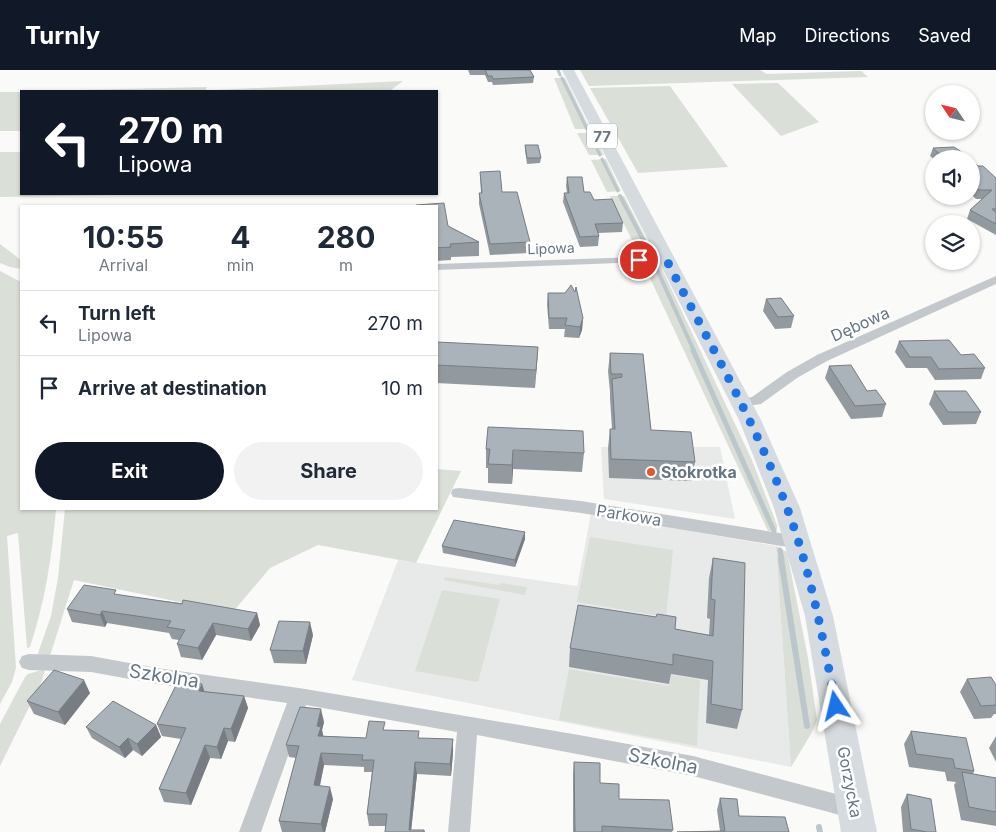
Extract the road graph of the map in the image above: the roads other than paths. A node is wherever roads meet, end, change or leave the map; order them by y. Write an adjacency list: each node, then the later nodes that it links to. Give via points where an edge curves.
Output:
1 (568, 70): 2 (main road, Gorzycka / 77)
2 (666, 259): 3 (street, Lipowa); 5 (main road, Gorzycka / 77)
3 (438, 267)
4 (996, 280): 5 (street, Dębowa, via 822,358 763,397)
5 (741, 403): 7 (main road, Gorzycka / 77, via 771,467)
6 (458, 493): 7 (street, Parkowa, via 581,507)
7 (798, 542): 11 (main road, Gorzycka / 77, via 819,616)
8 (29, 662): 9 (street, Szkolna, via 91,664)
9 (299, 696): 10 (street, Szkolna); 12 (street)
10 (468, 726): 11 (street, Szkolna, via 693,766); 13 (street)
11 (857, 820)
12 (250, 832)
13 (459, 832)

